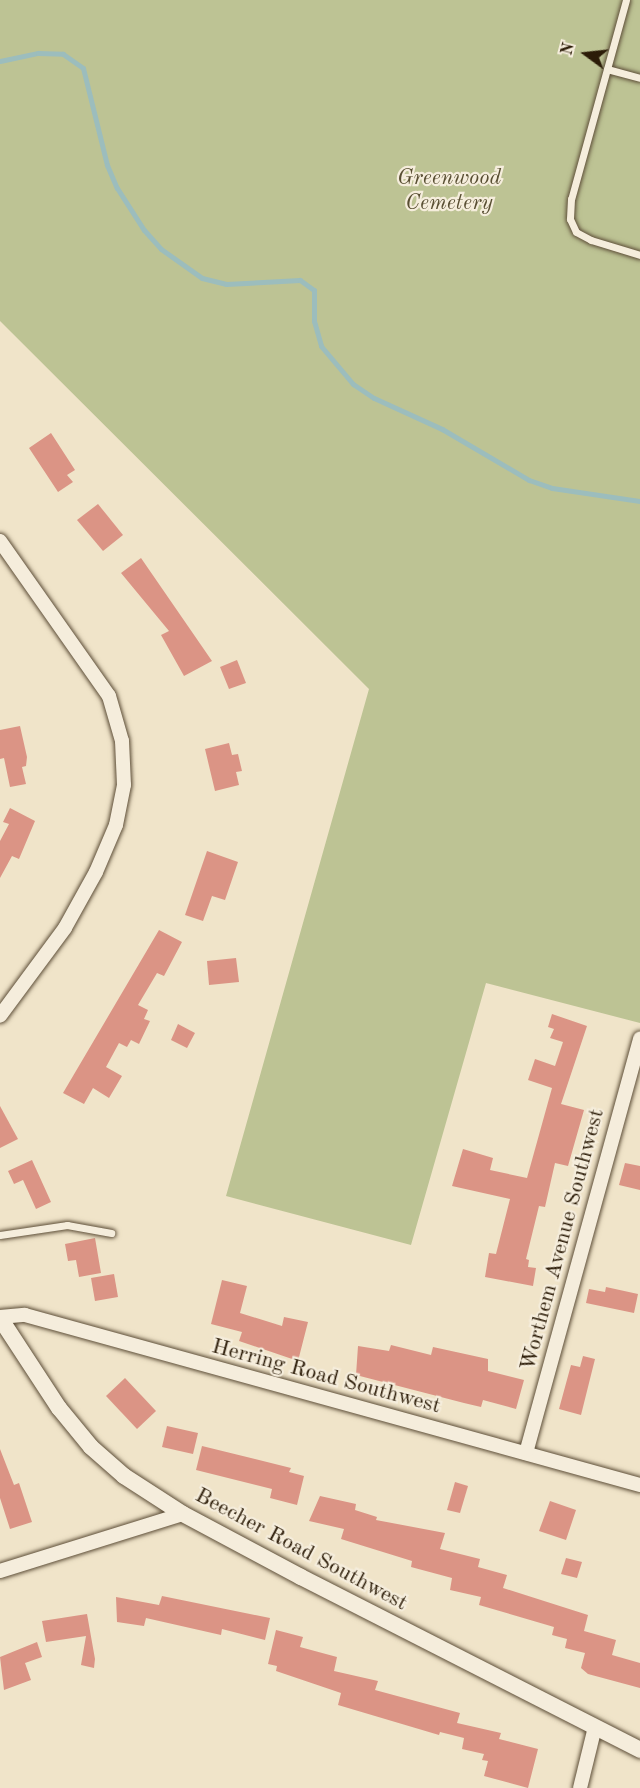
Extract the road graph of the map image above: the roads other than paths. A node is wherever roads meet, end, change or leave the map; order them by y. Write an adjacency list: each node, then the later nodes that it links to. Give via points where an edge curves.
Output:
1 (626, 0): 2 (lane)
2 (607, 69): 3 (lane); 4 (lane, via 571,199 570,219 576,232 591,240)
3 (640, 78)
4 (640, 255)
5 (0, 541): 6 (street, via 109,696 122,741 124,785 116,825 96,872 65,928)
6 (0, 1016)
7 (640, 1038): 11 (street, Worthem Avenue Southwest)
8 (111, 1233): 9 (lane, via 67,1224)
9 (0, 1235)
10 (0, 1318): 11 (street, Herring Road Southwest, via 25,1316); 13 (street, Beecher Road Southwest, via 59,1408 90,1447 124,1476)
11 (526, 1453): 12 (street, Herring Road Southwest)
12 (640, 1485)
13 (183, 1514): 14 (street); 15 (street, Beecher Road Southwest)
14 (0, 1571)
15 (595, 1727): 16 (street, Beecher Road Southwest); 17 (street)
16 (640, 1750)
17 (580, 1788)

